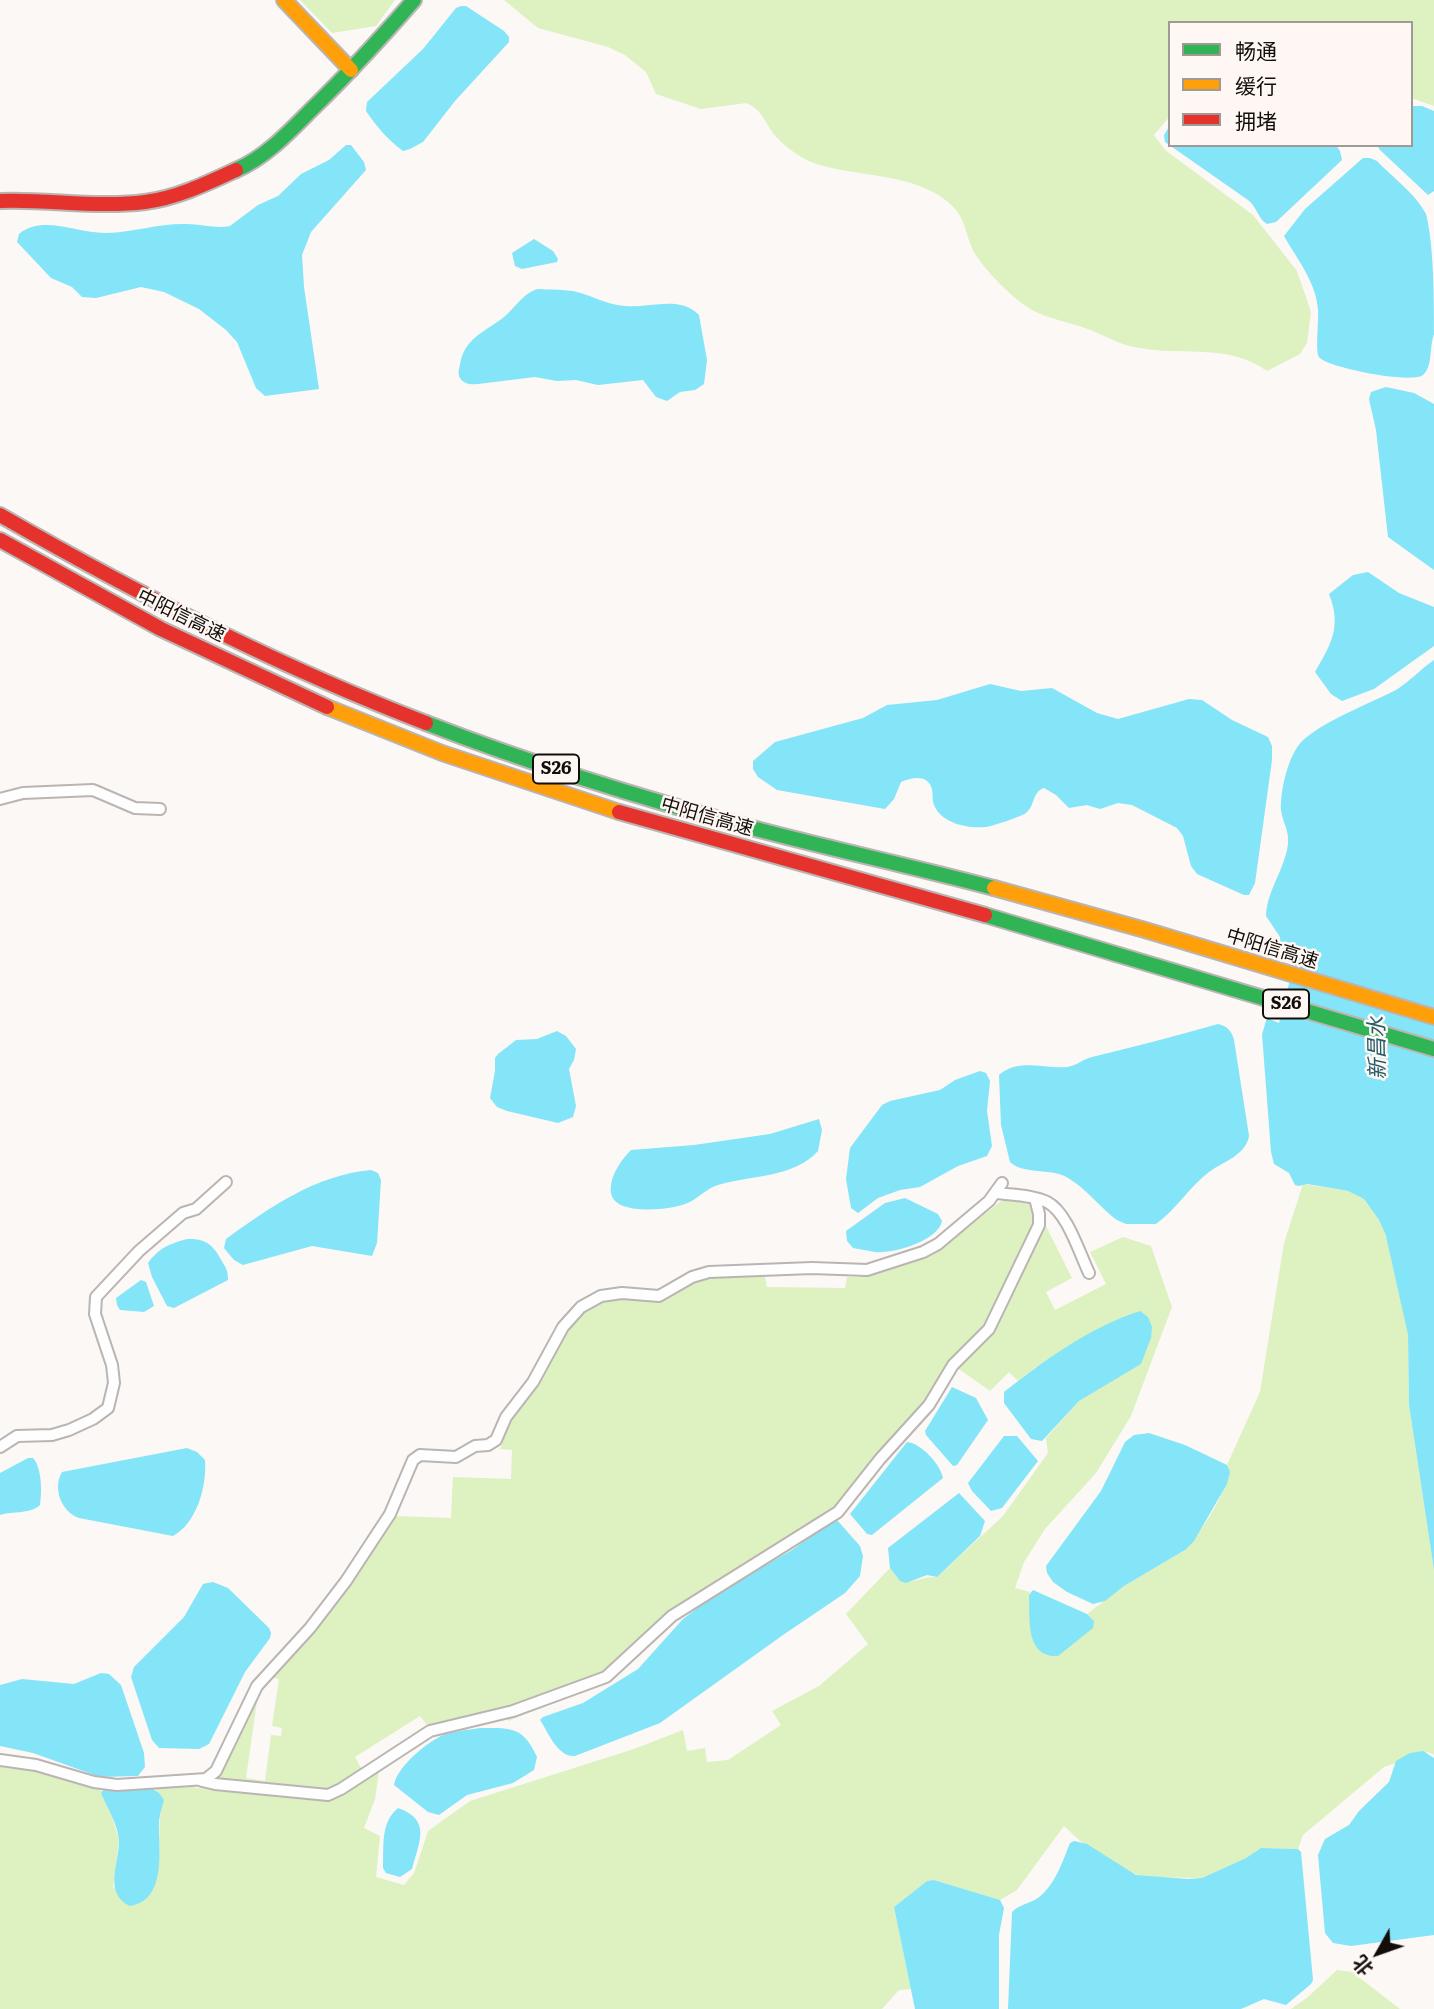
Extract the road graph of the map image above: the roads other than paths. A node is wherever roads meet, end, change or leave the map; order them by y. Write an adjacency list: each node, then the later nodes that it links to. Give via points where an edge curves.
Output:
1 (284, 0): 3 (main road)
2 (414, 0): 3 (main road)
3 (351, 70): 4 (main road, via 271,149 194,188 135,203)
4 (0, 201)
5 (0, 515): 9 (main road, 中阳信高速 / S26, via 217,631 452,734 754,829 972,882)
6 (0, 540): 10 (main road, 中阳信高速 / S26, via 229,661 445,755 724,843)
7 (0, 799): 8 (street, via 23,793 93,790 135,808)
8 (160, 809)
9 (1434, 1017)
10 (1434, 1049)
11 (226, 1182): 14 (street, via 139,1251 96,1297 95,1314 114,1383 108,1408 69,1430 17,1436)
12 (1034, 1198): 13 (street, via 1063,1217); 16 (street, via 1039,1225 989,1329 953,1365 925,1411 838,1512 672,1616 606,1677 513,1711 430,1731 328,1795); 16 (street, via 999,1188 931,1248 867,1270 709,1272 659,1296 613,1293 581,1307 513,1406 496,1440 456,1457 420,1455 413,1460 383,1525 310,1628 257,1686 216,1771)
13 (1088, 1273)
14 (0, 1447)
15 (0, 1760): 16 (street, via 117,1785)
16 (202, 1781)

